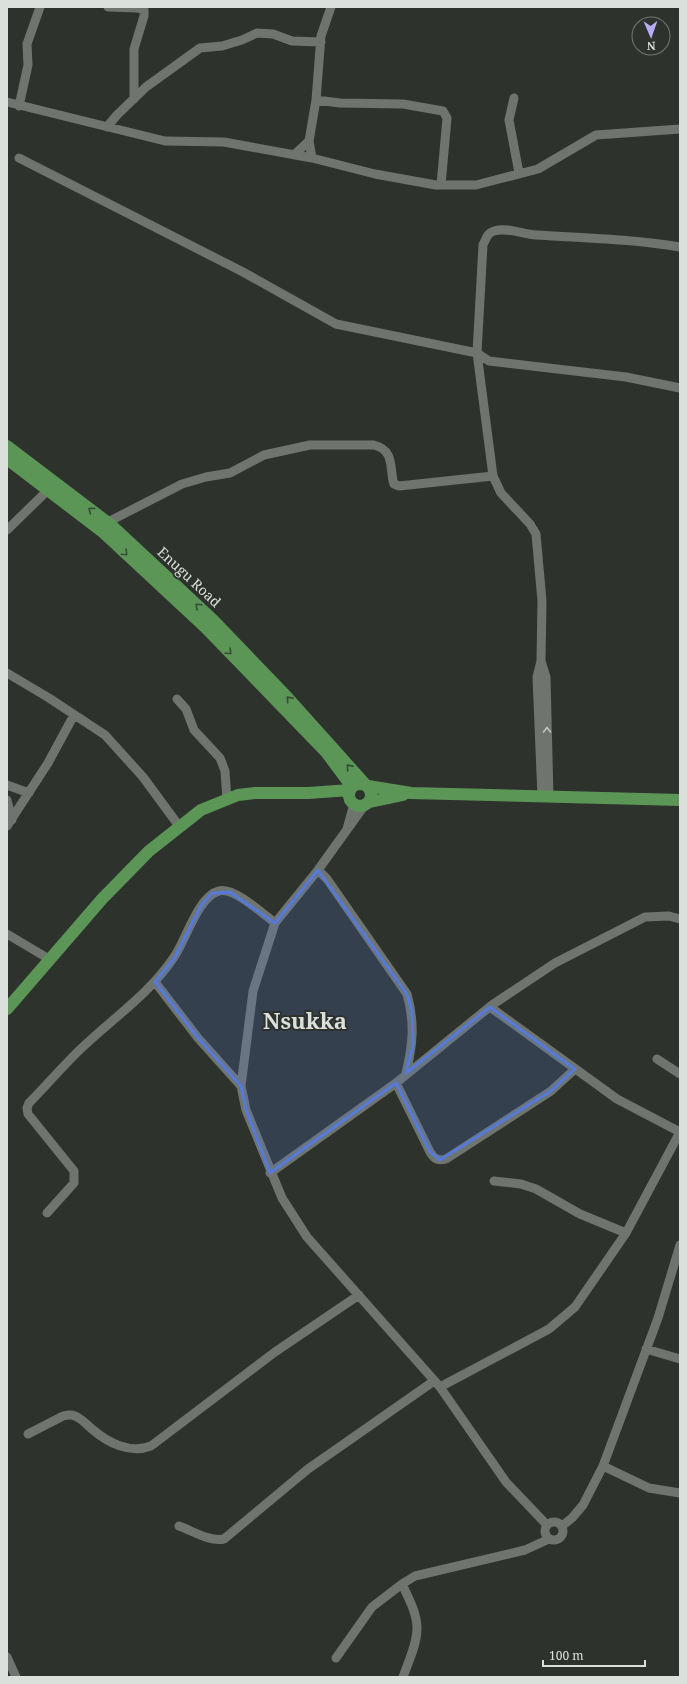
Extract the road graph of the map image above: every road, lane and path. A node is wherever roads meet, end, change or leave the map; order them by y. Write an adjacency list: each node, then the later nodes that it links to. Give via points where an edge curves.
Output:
1 (40, 7): 9 (street, via 27,44 28,65)
2 (108, 7): 6 (street, via 144,10 134,49)
3 (331, 7): 4 (street)
4 (321, 42): 6 (street, via 292,41 273,34 257,33 222,46 200,48 146,87); 7 (street)
5 (514, 98): 16 (street, via 509,120)
6 (134, 99): 10 (street)
7 (316, 100): 12 (street); 17 (street, via 403,104 443,110 447,118)
8 (7, 102): 9 (street)
9 (20, 106): 10 (street)
10 (108, 127): 13 (street, via 165,141 224,142)
11 (680, 130): 16 (street, via 596,135 538,169)
12 (309, 141): 13 (street); 15 (street)
13 (294, 155): 15 (street)
14 (19, 158): 19 (street, via 236,268 336,324)
15 (312, 158): 17 (street, via 375,174)
16 (519, 173): 17 (street, via 476,185)
17 (441, 185)
18 (680, 247): 19 (street, via 644,241 493,231 486,236 483,245)
19 (477, 352): 20 (street); 21 (street)
20 (489, 361): 21 (street); 22 (street, via 626,377)
21 (478, 367): 25 (street)
22 (680, 388)
23 (7, 446): 27 (main road, Enugu Road, one-way to 23)
24 (7, 459): 26 (main road)
25 (493, 476): 27 (street, via 399,486 392,480 388,454 382,447 310,445 264,455 230,473 182,484); 39 (street, via 501,493 536,534 542,601 541,661 546,677)
26 (48, 490): 28 (street); 32 (main road, one-way to 32, via 104,533 205,628 326,752)
27 (108, 522): 34 (main road, Enugu Road, one-way to 27, via 213,620)
28 (7, 530)
29 (7, 673): 31 (street)
30 (177, 699): 41 (street, via 186,709 194,730 220,758 225,771)
31 (74, 714): 36 (street); 45 (street, via 105,735 143,777)
32 (338, 769): 35 (main road, via 334,778); 40 (main road)
33 (7, 785): 36 (street)
34 (366, 785): 38 (main road); 40 (main road, via 358,784); 40 (main road, via 372,794)
35 (321, 792): 37 (main road); 40 (main road)
36 (29, 793): 44 (street)
37 (308, 793): 40 (main road); 41 (main road, via 255,793)
38 (410, 793): 39 (main road); 40 (main road)
39 (546, 797): 43 (main road)
40 (357, 798): 46 (street, via 347,829)
41 (227, 799): 45 (main road, via 201,810)
42 (7, 800): 44 (street)
43 (680, 800)
44 (9, 823)
45 (179, 826): 50 (main road, via 148,851)
46 (318, 870): 48 (street); 54 (street, via 327,879 407,994 412,1011)
47 (680, 919): 52 (street, via 669,916 645,917 555,963)
48 (275, 923): 51 (street, via 230,892 221,890 212,893 202,904 175,956); 61 (street, via 253,992)
49 (7, 934): 50 (street)
50 (50, 959): 53 (main road)
51 (155, 982): 61 (street, via 198,1038); 64 (street, via 84,1045 29,1103 28,1114 74,1171 74,1183)
52 (490, 1007): 55 (street); 57 (street)
53 (7, 1009)
54 (413, 1044): 55 (street); 58 (street)
55 (425, 1058): 58 (street)
56 (657, 1059): 59 (street)
57 (575, 1069): 60 (street, via 551,1091 446,1159 440,1160 434,1158 430,1152); 65 (street, via 617,1099 680,1132)
58 (406, 1073): 60 (street)
59 (680, 1074)
60 (396, 1083): 62 (street)
61 (241, 1086): 62 (street, via 246,1110)
62 (270, 1173): 67 (street, via 282,1198 307,1237)
63 (494, 1180): 65 (street, via 536,1189 580,1214)
64 (46, 1213)
65 (626, 1233): 70 (street, via 575,1307 549,1329)
66 (680, 1245): 68 (street)
67 (358, 1295): 70 (street); 71 (street, via 275,1352 145,1449 121,1447 105,1440 75,1416 68,1415)
68 (646, 1349): 69 (street); 72 (street)
69 (680, 1360)
70 (437, 1384): 74 (street, via 506,1482); 75 (street, via 308,1469 224,1539 211,1539)
71 (28, 1434)
72 (603, 1466): 73 (street, via 649,1488); 76 (street, via 583,1505)
73 (680, 1493)
74 (547, 1525): 76 (street, via 557,1522); 77 (street, via 545,1531)
75 (179, 1526)
76 (562, 1526): 77 (street, via 564,1534 561,1538)
77 (549, 1539): 78 (street, via 525,1550 415,1576)
78 (402, 1584): 80 (street, via 372,1607); 82 (street, via 414,1612 417,1628)
79 (7, 1657): 81 (street)
80 (336, 1658)
81 (16, 1677)
82 (403, 1677)

